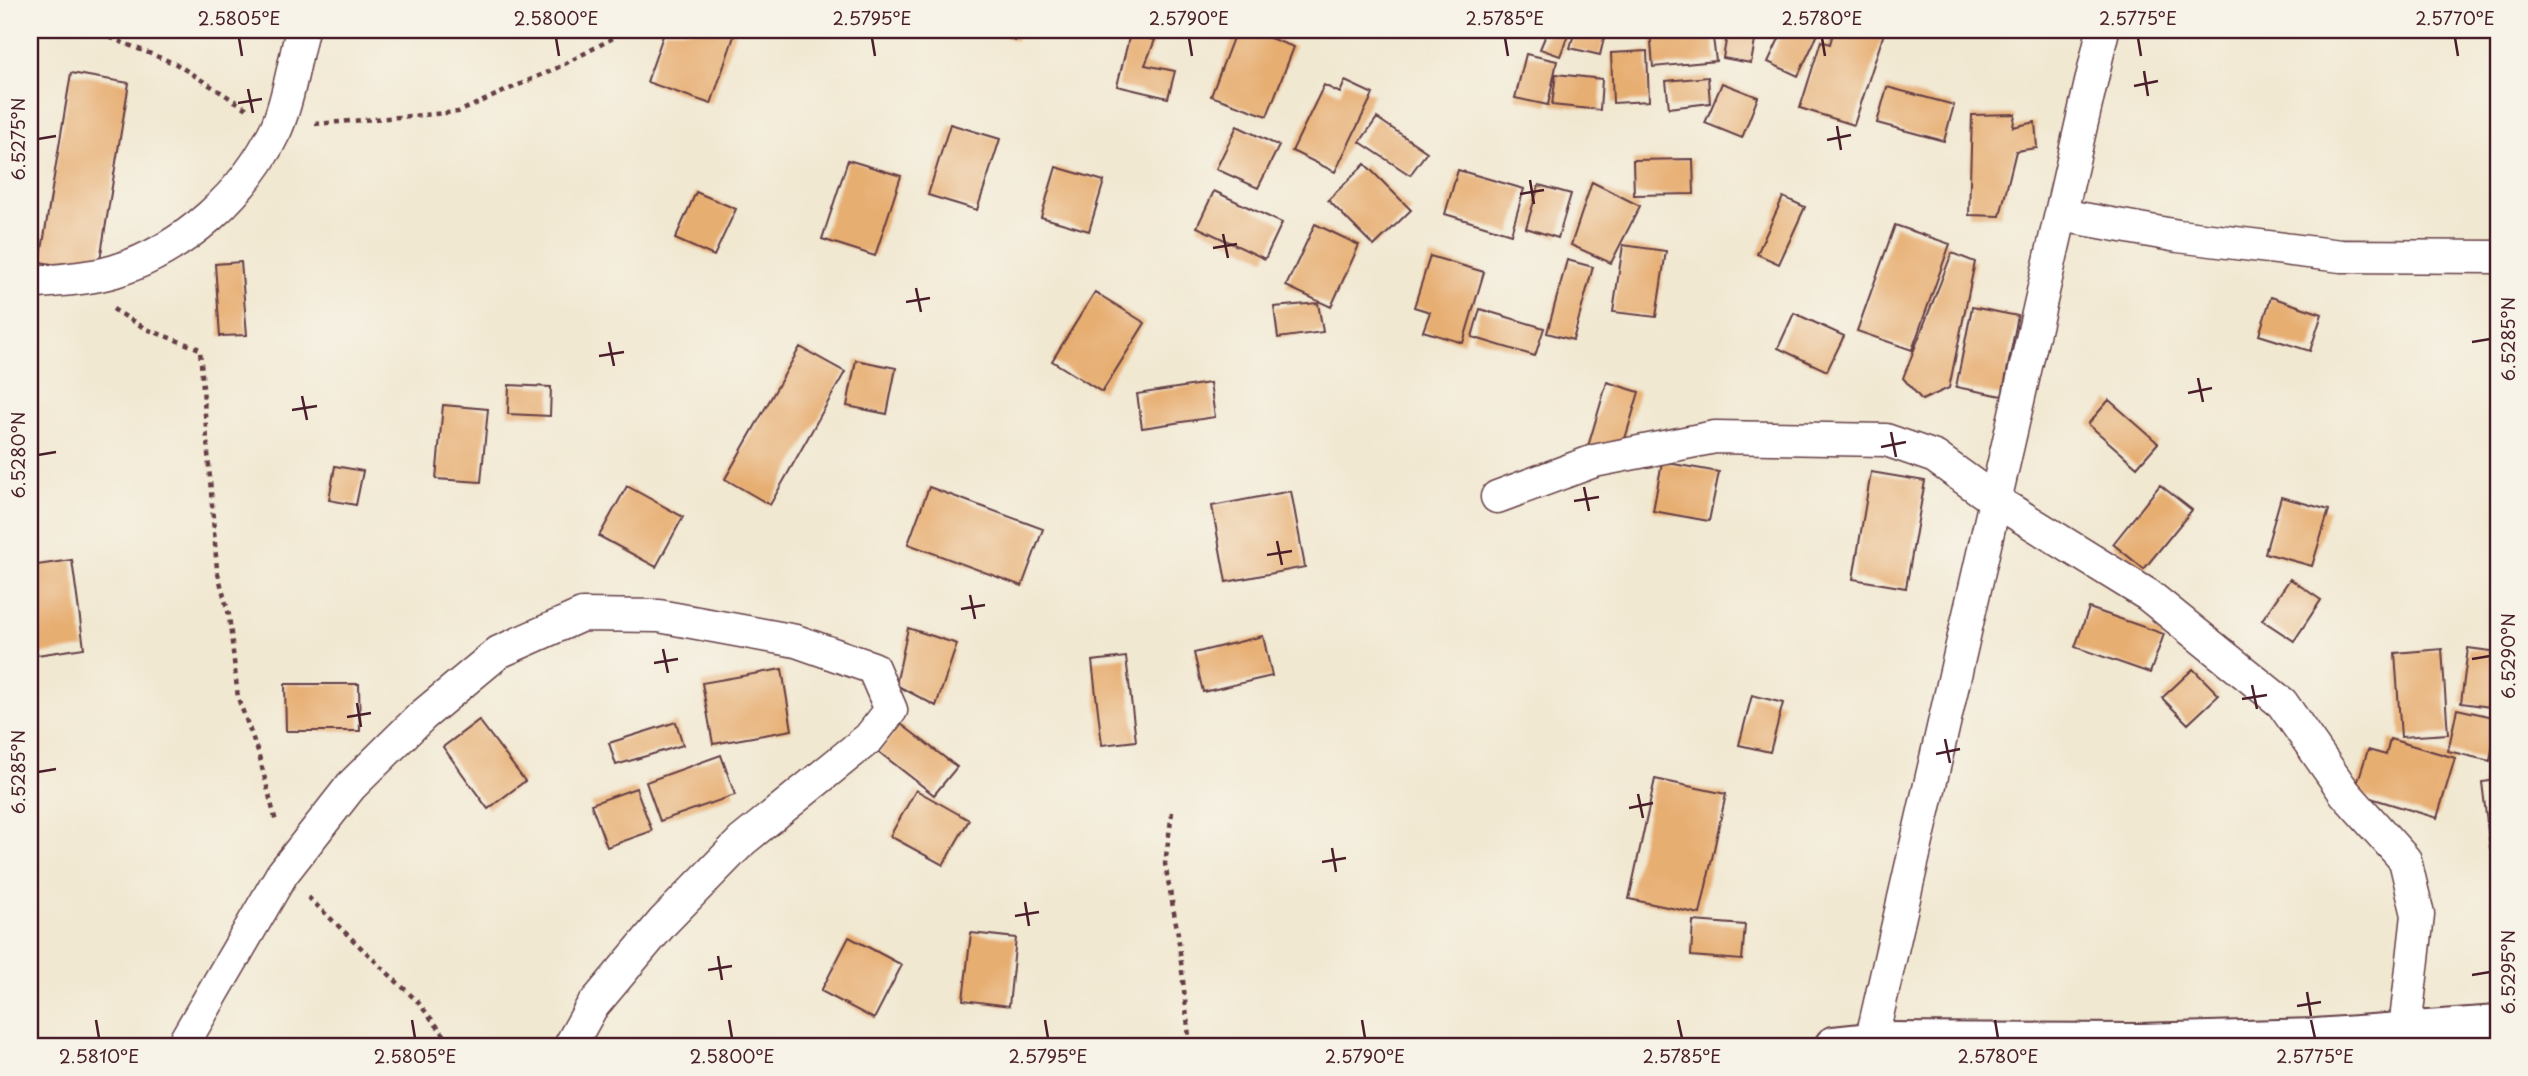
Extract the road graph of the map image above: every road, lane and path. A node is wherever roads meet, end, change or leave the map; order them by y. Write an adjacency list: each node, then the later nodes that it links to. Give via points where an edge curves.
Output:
1 (91, 30): 5 (path, via 176,64)
2 (302, 30): 5 (street)
3 (620, 30): 5 (path, via 559,67 458,112)
4 (2103, 30): 6 (street)
5 (276, 127): 8 (street, via 248,176 213,215 163,250 114,272)
6 (2061, 215): 7 (street, via 2178,236 2341,256); 11 (street)
7 (2498, 257)
8 (30, 283)
9 (106, 306): 13 (path, via 146,329 200,349 217,570 229,615 238,698 276,815)
10 (1497, 497): 11 (street, via 1594,461 1716,437 1886,440 1935,457)
11 (1996, 500): 15 (street, via 2148,595 2282,703 2345,793 2405,860 2418,915); 16 (street)
12 (1172, 812): 20 (path, via 1165,864 1178,934)
13 (282, 874): 17 (street); 18 (path, via 417,1001); 19 (street, via 351,786 422,716 499,652 582,615 673,618 796,641 873,668 891,710 869,738 742,841 663,922 591,1008)
14 (2498, 1025): 15 (main road)
15 (2405, 1030): 16 (main road, via 2316,1038 2140,1043)
16 (1853, 1044)
17 (182, 1046)
18 (453, 1046)
19 (570, 1046)
20 (1189, 1046)

